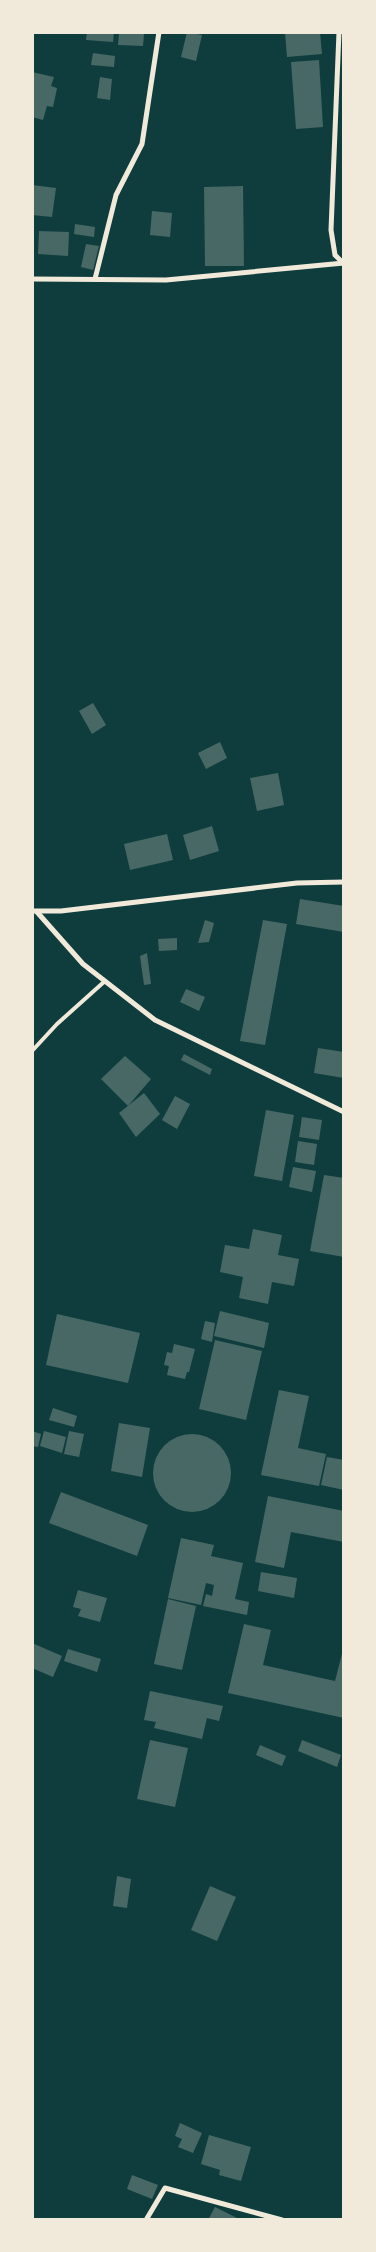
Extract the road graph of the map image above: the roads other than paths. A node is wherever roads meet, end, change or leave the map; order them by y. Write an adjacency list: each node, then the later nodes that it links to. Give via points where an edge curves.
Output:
1 (159, 32): 5 (street, via 142,144 116,195)
2 (339, 32): 3 (street, via 331,230 335,255)
3 (343, 263): 5 (street, via 166,280)
4 (32, 279): 5 (street)
5 (95, 279)
6 (344, 882): 7 (street, via 297,883)
7 (35, 912): 8 (street, via 83,964)
8 (105, 982): 9 (lane, via 57,1024); 10 (street, via 155,1020)
9 (32, 1052)
10 (344, 1112)
11 (146, 2220): 12 (street, via 165,2188)
12 (282, 2220)

